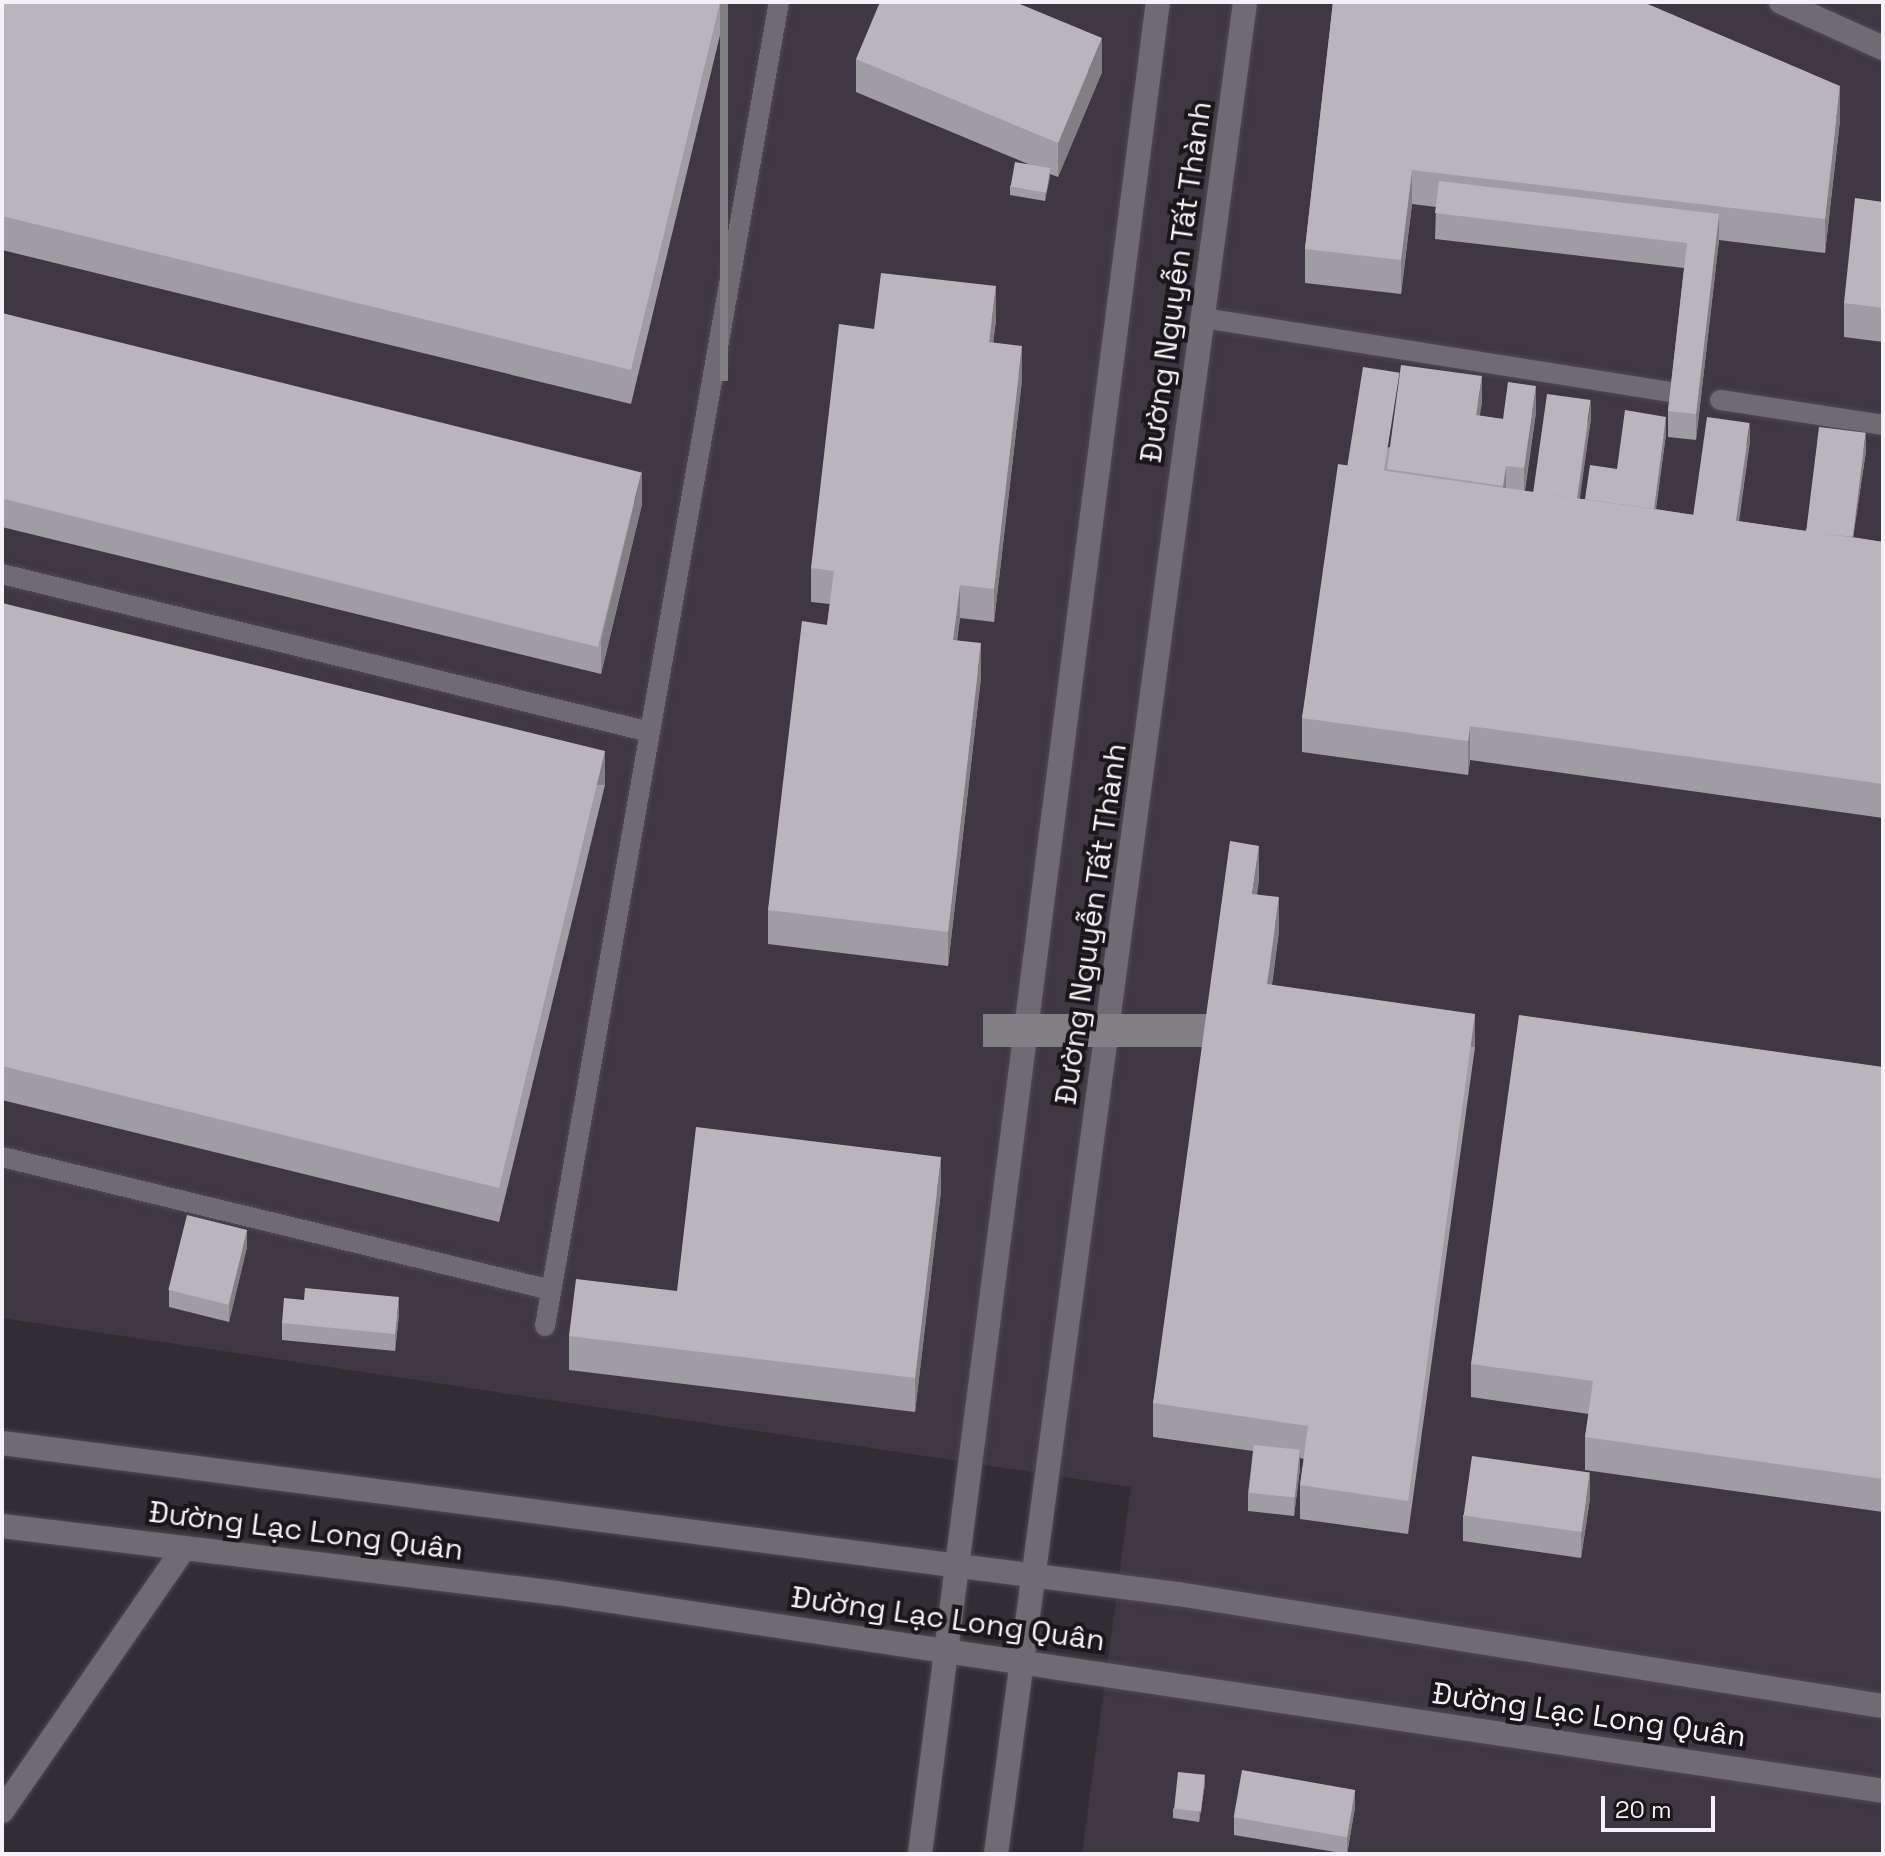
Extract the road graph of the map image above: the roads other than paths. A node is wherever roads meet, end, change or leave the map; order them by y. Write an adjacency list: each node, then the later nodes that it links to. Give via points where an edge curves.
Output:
1 (779, 2): 11 (lane)
2 (1158, 2): 18 (main road, Đường Nguyễn Tất Thành)
3 (1245, 2): 6 (main road, Đường Nguyễn Tất Thành)
4 (1781, 2): 5 (main road)
5 (1883, 48)
6 (1203, 318): 7 (lane); 19 (main road, Đường Nguyễn Tất Thành)
7 (1685, 394)
8 (1720, 400): 9 (lane)
9 (1883, 425)
10 (2, 574): 11 (lane)
11 (650, 732): 13 (lane)
12 (2, 1157): 13 (lane)
13 (551, 1290): 14 (lane)
14 (545, 1326)
15 (2, 1443): 18 (main road, Đường Lạc Long Quân)
16 (2, 1526): 17 (main road, Đường Lạc Long Quân)
17 (184, 1548): 20 (main road, Đường Lạc Long Quân, via 557,1593); 24 (main road)
18 (960, 1567): 19 (main road, Đường Lạc Long Quân); 20 (main road, Đường Nguyễn Tất Thành)
19 (1036, 1577): 21 (main road, Đường Nguyễn Tất Thành); 22 (main road, Đường Lạc Long Quân, via 1178,1594)
20 (949, 1651): 21 (main road, Đường Lạc Long Quân); 25 (main road, Đường Nguyễn Tất Thành)
21 (1025, 1662): 23 (main road, Đường Lạc Long Quân); 26 (main road, Đường Nguyễn Tất Thành)
22 (1883, 1706)
23 (1883, 1791)
24 (2, 1811)
25 (920, 1854)
26 (996, 1854)

